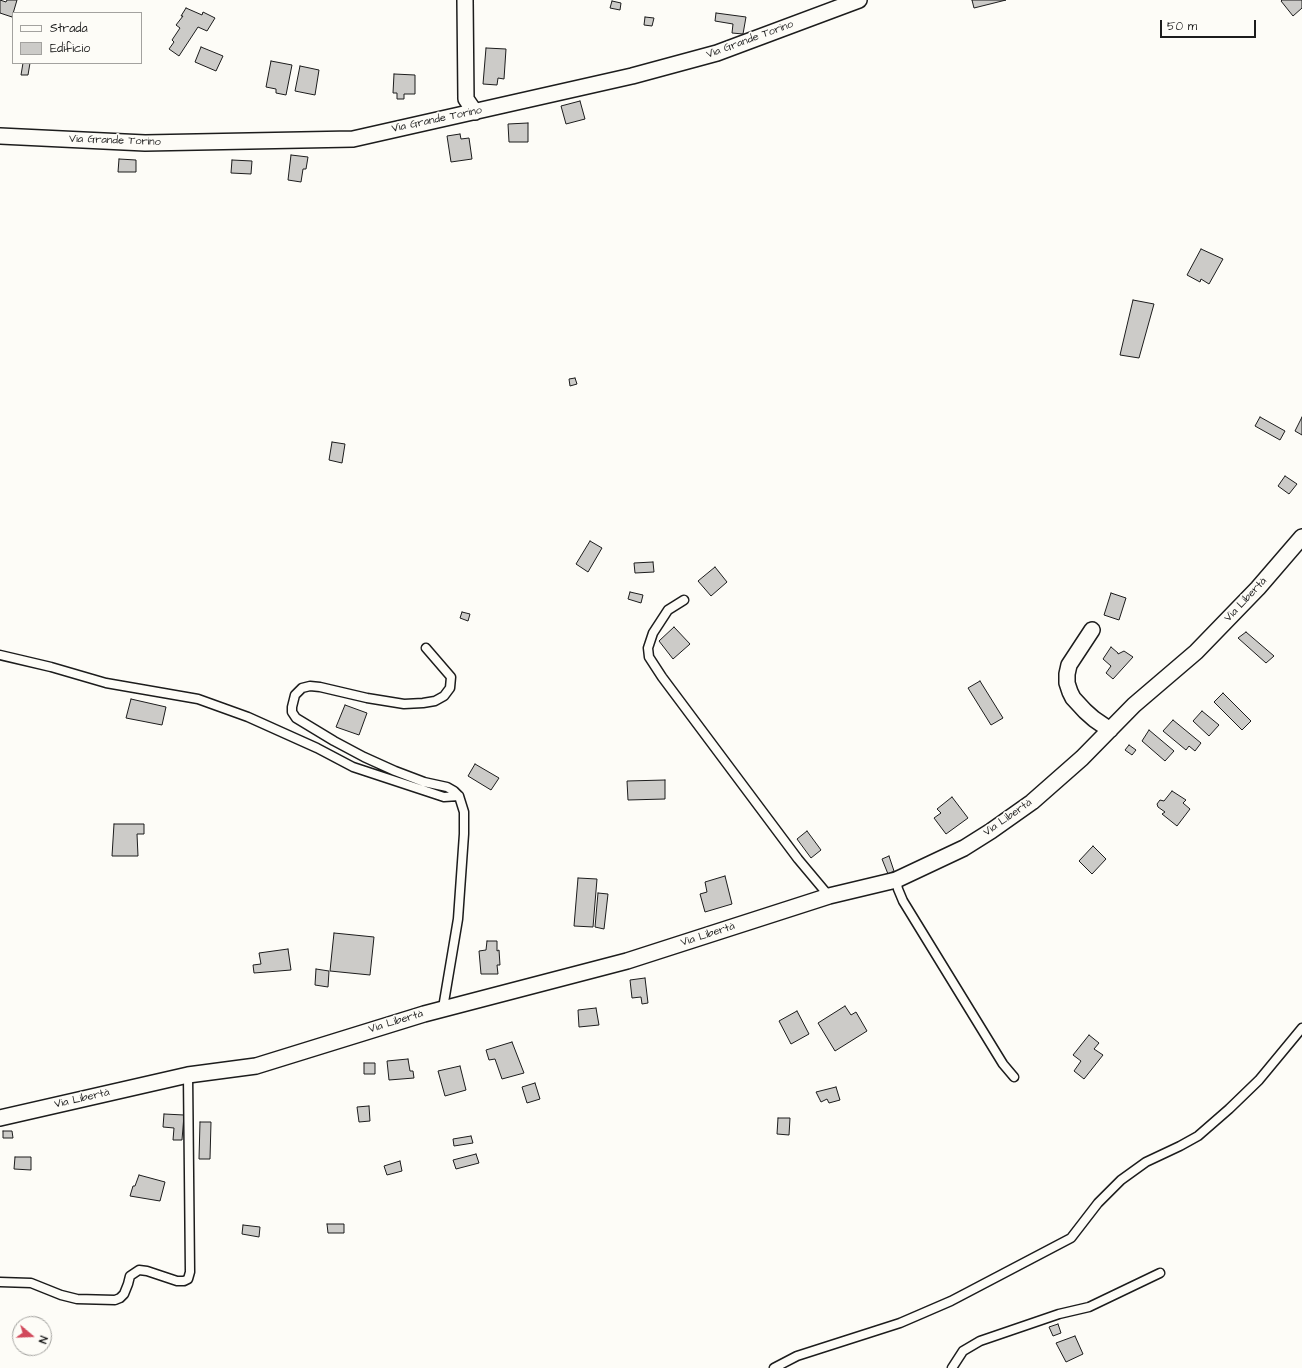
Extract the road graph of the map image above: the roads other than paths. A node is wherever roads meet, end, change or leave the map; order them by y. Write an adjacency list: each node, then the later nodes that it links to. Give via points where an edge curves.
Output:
1 (465, 0): 3 (street, via 466,99)
2 (859, 0): 3 (street, Via Grande Torino, via 717,53 632,76)
3 (475, 112): 4 (street, Via Grande Torino, via 353,139 145,143)
4 (0, 136)
5 (1302, 537): 10 (street, Via Libertà, via 1258,588 1196,652 1134,705)
6 (684, 600): 13 (lane, via 668,610 653,633 648,648 649,657 662,678 798,859)
7 (1092, 630): 10 (street, via 1069,665 1067,684 1073,698 1085,711)
8 (426, 648): 11 (lane, via 451,677 450,688 444,696 423,703 404,704 310,686 302,688 295,695 292,712 296,718 364,757 424,782 447,787)
9 (0, 655): 11 (lane, via 106,683 198,699 248,717 353,767 444,797)
10 (1110, 730): 12 (street, Via Libertà, via 1032,802 991,831 946,857)
11 (459, 796): 14 (lane, via 464,812 464,834 458,919)
12 (896, 880): 13 (street, Via Libertà); 17 (lane, via 903,901 1003,1064)
13 (829, 896): 14 (street, Via Libertà, via 628,961)
14 (443, 1008): 16 (street, Via Libertà, via 256,1066)
15 (1302, 1028): 21 (lane, via 1259,1080 1230,1109 1198,1136 1146,1162 1121,1180 1098,1203 1071,1238 951,1301 900,1323 797,1356)
16 (188, 1075): 18 (street, Via Libertà); 20 (lane, via 188,1279 177,1280 139,1270 130,1276 124,1294 115,1300 77,1299 31,1283)
17 (1014, 1077)
18 (0, 1118)
19 (1160, 1273): 22 (lane, via 1089,1307 1059,1314 980,1341 963,1351)
20 (0, 1282)
21 (774, 1368)
22 (952, 1368)

